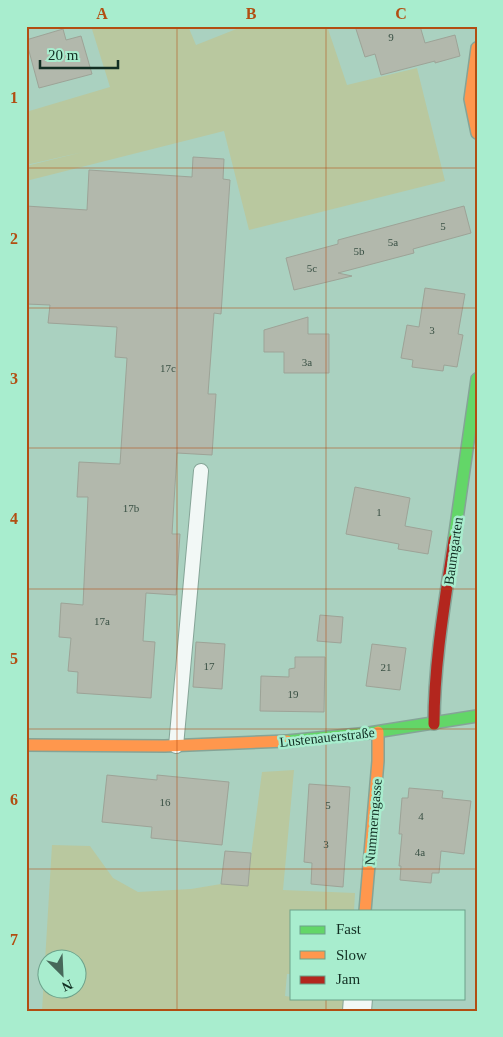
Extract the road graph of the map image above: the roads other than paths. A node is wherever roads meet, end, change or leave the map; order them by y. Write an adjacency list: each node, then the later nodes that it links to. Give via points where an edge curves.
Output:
1 (477, 48): 2 (street, via 470,99)
2 (477, 133)
3 (477, 379): 6 (street, Baumgarten, via 443,617)
4 (201, 471): 9 (lane)
5 (477, 716): 6 (street, Lustenauerstraße)
6 (434, 724): 7 (street, Lustenauerstraße)
7 (378, 732): 9 (street, Lustenauerstraße, via 261,743); 10 (street, Nummerngasse)
8 (26, 745): 9 (street, Lustenauerstraße)
9 (176, 746)
10 (365, 910)

